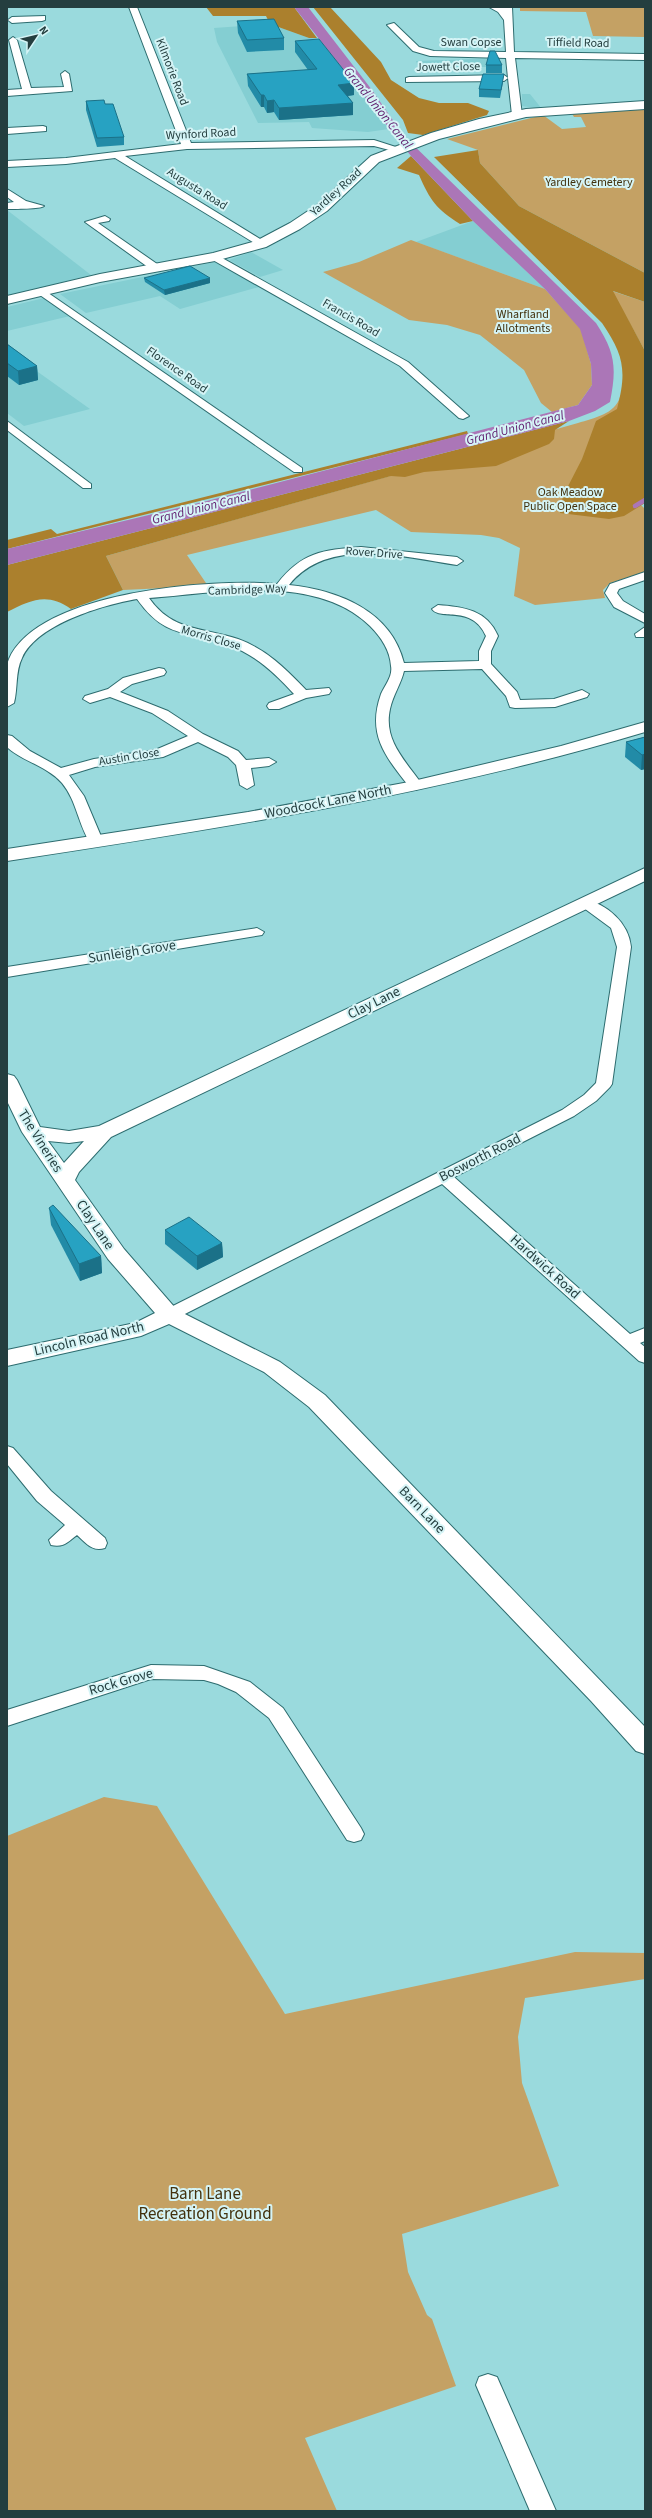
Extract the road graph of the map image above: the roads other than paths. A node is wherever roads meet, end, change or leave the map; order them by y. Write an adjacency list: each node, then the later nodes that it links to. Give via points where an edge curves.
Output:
1 (133, 7): 22 (street, Kilmorie Road)
2 (493, 7): 6 (street, via 501,10)
3 (508, 7): 6 (street)
4 (7, 11): 5 (street, via 14,24)
5 (42, 18)
6 (509, 20): 11 (street)
7 (391, 25): 10 (street, Swan Copse)
8 (13, 40): 16 (street, via 23,56)
9 (427, 41): 10 (street, Swan Copse)
10 (410, 44): 11 (street, Swan Copse, via 424,52 442,55)
11 (510, 54): 12 (street, Tiffield Road); 14 (street)
12 (645, 57)
13 (65, 74): 16 (street, via 69,88)
14 (512, 77): 15 (street, Jowett Close); 19 (street)
15 (409, 80)
16 (28, 91): 17 (street)
17 (7, 93)
18 (645, 106): 19 (street, Yardley Road, via 564,109)
19 (517, 115): 23 (street, Yardley Road)
20 (7, 131): 21 (street, via 45,125)
21 (55, 131)
22 (187, 146): 23 (street, Wynford Road, via 374,143); 24 (street, Wynford Road)
23 (398, 149): 31 (street, Yardley Road, via 368,163 322,208)
24 (118, 156): 25 (street, Wynford Road); 31 (street, Augusta Road)
25 (7, 164)
26 (7, 192): 27 (street)
27 (23, 204): 28 (street); 29 (street)
28 (8, 206)
29 (39, 206)
30 (105, 219): 33 (street, via 90,222)
31 (261, 244): 32 (street, Yardley Road)
32 (215, 257): 33 (street, Yardley Road); 36 (street, Francis Road, via 404,364)
33 (156, 268): 34 (street, Yardley Road)
34 (41, 291): 35 (street, Yardley Road); 38 (street, Florence Road)
35 (7, 300)
36 (463, 416)
37 (7, 424): 39 (street)
38 (298, 470)
39 (87, 486)
40 (458, 561): 42 (street, Rover Drive, via 381,552 336,552 306,560 288,574)
41 (645, 576): 47 (street, via 614,587 610,593 618,604)
42 (281, 587): 43 (street, Cambridge Way); 50 (street, Cambridge Way, via 330,596 368,615 392,644)
43 (140, 595): 48 (street, Cambridge Way, via 117,598 82,610 47,628); 55 (street, Morris Close, via 150,612 158,619 182,630 248,648)
44 (467, 599): 46 (street)
45 (438, 609): 46 (street)
46 (457, 610): 49 (street, via 470,613 490,628 492,636 485,651)
47 (645, 619)
48 (13, 652): 57 (street, Cambridge Way)
49 (485, 665): 50 (street); 54 (street, via 512,695 514,710 555,703)
50 (398, 667): 66 (street, via 385,703 381,722 382,733 386,745)
51 (159, 672): 53 (street, via 134,679)
52 (324, 691): 55 (street)
53 (113, 692): 56 (street); 60 (street, via 116,696 147,706 170,718)
54 (582, 694)
55 (303, 695): 58 (street)
56 (90, 699)
57 (7, 703)
58 (274, 706)
59 (644, 728): 66 (street, Woodcock Lane North, via 517,764)
60 (198, 737): 63 (street, via 233,754); 64 (street, Austin Close, via 158,754 94,763)
61 (7, 739): 64 (street, via 22,753)
62 (269, 762): 63 (street)
63 (243, 764): 65 (street)
64 (59, 773): 67 (street, via 75,793)
65 (247, 785)
66 (416, 786): 67 (street, Woodcock Lane North, via 273,814)
67 (96, 841): 68 (street, Woodcock Lane North)
68 (7, 855)
69 (645, 874): 70 (street, Clay Lane)
70 (584, 903): 75 (street, Clay Lane); 76 (street, Bosworth Road, via 617,925 624,934 604,1084 590,1098 568,1113)
71 (257, 932): 72 (street, Sunleigh Grove)
72 (7, 972)
73 (7, 1080): 74 (street, The Vineries)
74 (32, 1132): 75 (street, Clay Lane, via 69,1137); 77 (street, The Vineries)
75 (104, 1132): 77 (street, Clay Lane, via 70,1169)
76 (444, 1177): 78 (street, Bosworth Road); 80 (street, Hardwick Road)
77 (65, 1179): 78 (street, Clay Lane, via 116,1254)
78 (169, 1315): 82 (street, Lincoln Road North, via 141,1329); 88 (street, Barn Lane, via 272,1367 317,1401)
79 (645, 1334): 80 (street)
80 (628, 1341): 81 (street, Hardwick Road)
81 (645, 1357)
82 (7, 1358)
83 (7, 1452): 84 (street, via 44,1496)
84 (78, 1524): 85 (street); 86 (street)
85 (58, 1540)
86 (98, 1542)
87 (7, 1718): 89 (street, Rock Grove, via 151,1672 204,1673 224,1679 248,1690 276,1713)
88 (645, 1744)
89 (354, 1834)
90 (488, 2385): 91 (street)
91 (543, 2511)

